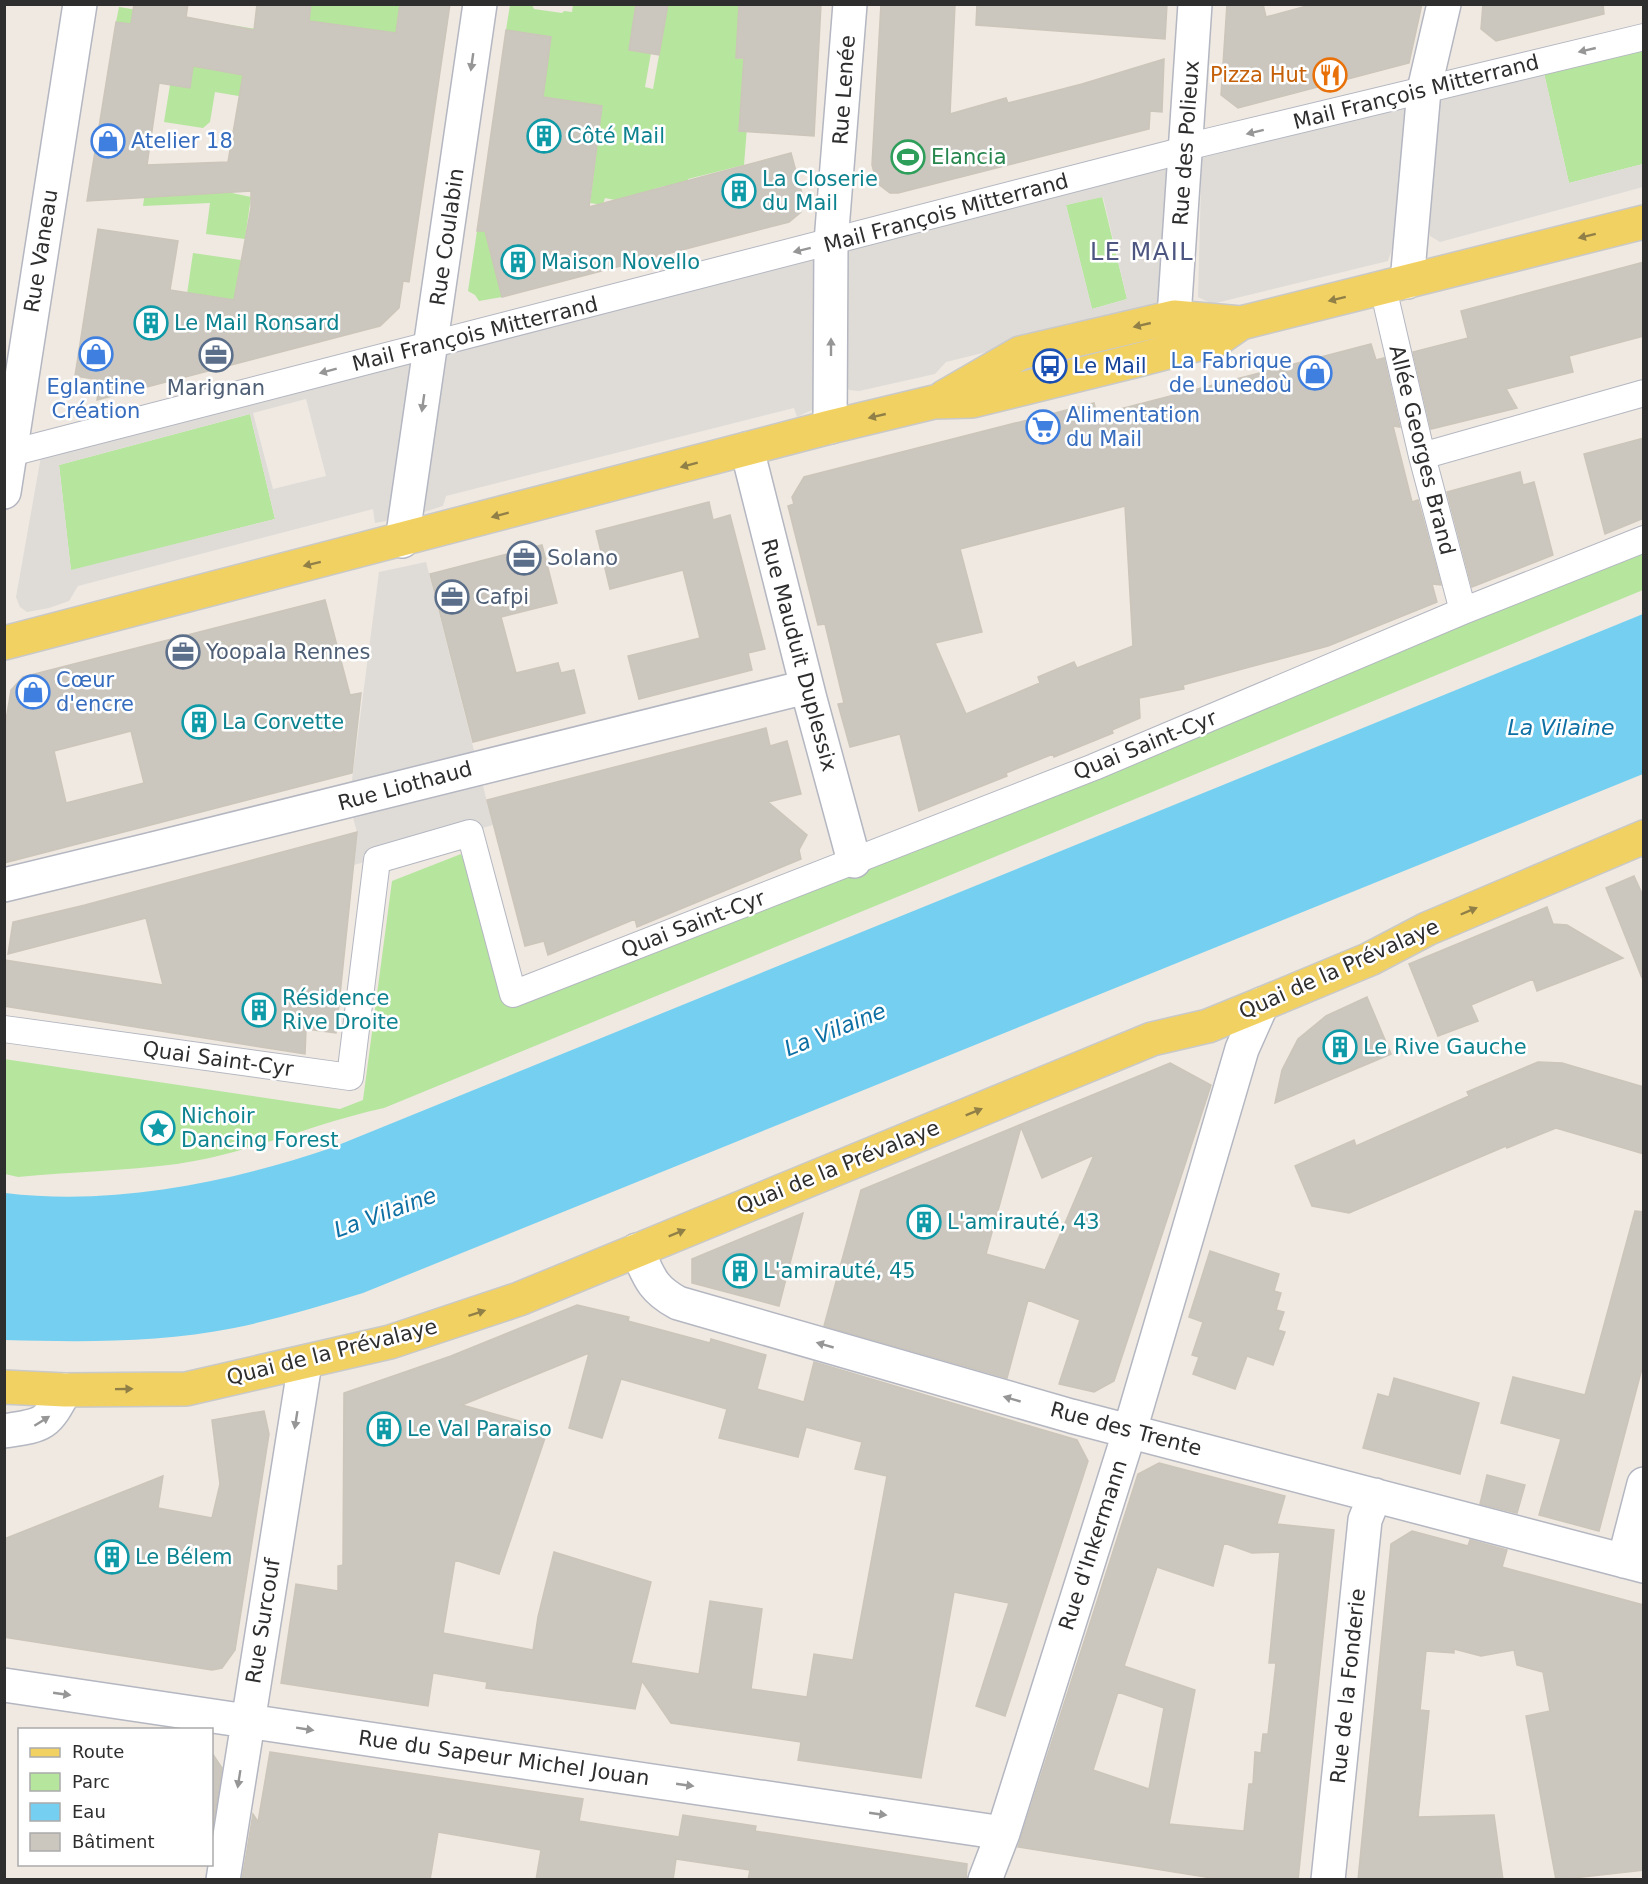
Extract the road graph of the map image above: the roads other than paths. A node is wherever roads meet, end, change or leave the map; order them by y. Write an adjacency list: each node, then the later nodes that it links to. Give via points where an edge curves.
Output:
1 (480, 4): 14 (street, Rue Coulabin, one-way to 14)
2 (850, 4): 10 (street, Rue Lenée)
3 (1196, 4): 8 (street, Rue des Polieux)
4 (1444, 4): 7 (street)
5 (77, 6): 19 (street, Rue Vaneau)
6 (1644, 37): 7 (street, Mail François Mitterrand, one-way to 7)
7 (1424, 90): 8 (street, Mail François Mitterrand, one-way to 8); 11 (street)
8 (1186, 147): 10 (street, Mail François Mitterrand); 12 (street, Rue des Polieux)
9 (1644, 222): 11 (main road, one-way to 11)
10 (831, 242): 14 (street, Mail François Mitterrand, one-way to 14); 17 (street, Rue Lenée, one-way to 10)
11 (1395, 285): 13 (main road, one-way to 13); 20 (street, Allée Georges Brand)
12 (1174, 317): 13 (main road); 16 (main road, one-way to 16, via 1020,353)
13 (1242, 323): 16 (main road, via 1218,339 1138,360 972,401)
14 (432, 345): 19 (street, Mail François Mitterrand, one-way to 19); 23 (street, Rue Coulabin, one-way to 23)
15 (1644, 393): 20 (street)
16 (934, 402): 17 (main road, one-way to 17)
17 (830, 427): 18 (main road)
18 (747, 449): 23 (main road, one-way to 23); 26 (street, Rue Mauduit Duplessix)
19 (8, 454): 21 (street, Rue Vaneau)
20 (1422, 456): 24 (street, Allée Georges Brand)
21 (4, 492)
22 (1644, 539): 24 (street, Quai Saint-Cyr)
23 (402, 541): 25 (main road, one-way to 25)
24 (1463, 611): 28 (street, Quai Saint-Cyr, via 1144,746)
25 (4, 643)
26 (806, 687): 28 (street, Rue Mauduit Duplessix); 29 (street, Rue Liothaud, via 478,766 349,803)
27 (1644, 837): 30 (main road, Quai de la Prévalaye, one-way to 27, via 1370,960 1427,928)
28 (854, 861): 31 (street, Quai Saint-Cyr, via 513,994 470,833 377,860 350,1077)
29 (4, 885)
30 (1262, 1004): 32 (main road, Quai de la Prévalaye, one-way to 30, via 1152,1039 1208,1026); 36 (street, Rue d'Inkermann, via 1242,1049)
31 (4, 1029)
32 (637, 1250): 33 (main road, Quai de la Prévalaye, one-way to 32, via 390,1342 519,1299); 36 (street, Rue des Trente, one-way to 32, via 678,1303 661,1294)
33 (305, 1363): 35 (main road, Quai de la Prévalaye, one-way to 33, via 186,1389); 42 (street, Rue Surcouf, one-way to 42)
34 (4, 1387): 35 (main road, Quai de la Prévalaye)
35 (65, 1390): 37 (street, one-way to 35, via 36,1426 48,1419)
36 (1130, 1430): 39 (street, Rue des Trente); 43 (street, Rue d'Inkermann)
37 (4, 1431)
38 (1644, 1484): 40 (street)
39 (1375, 1495): 40 (street, Rue des Trente); 46 (street, Rue de la Fonderie, via 1365,1520)
40 (1634, 1563)
41 (4, 1685): 42 (street, Rue du Sapeur Michel Jouan, one-way to 42)
42 (247, 1721): 43 (street, Rue du Sapeur Michel Jouan, one-way to 43); 44 (street, Rue Surcouf, one-way to 44)
43 (1003, 1833): 45 (street, Rue d'Inkermann)
44 (223, 1880)
45 (985, 1880)
46 (1328, 1880)

